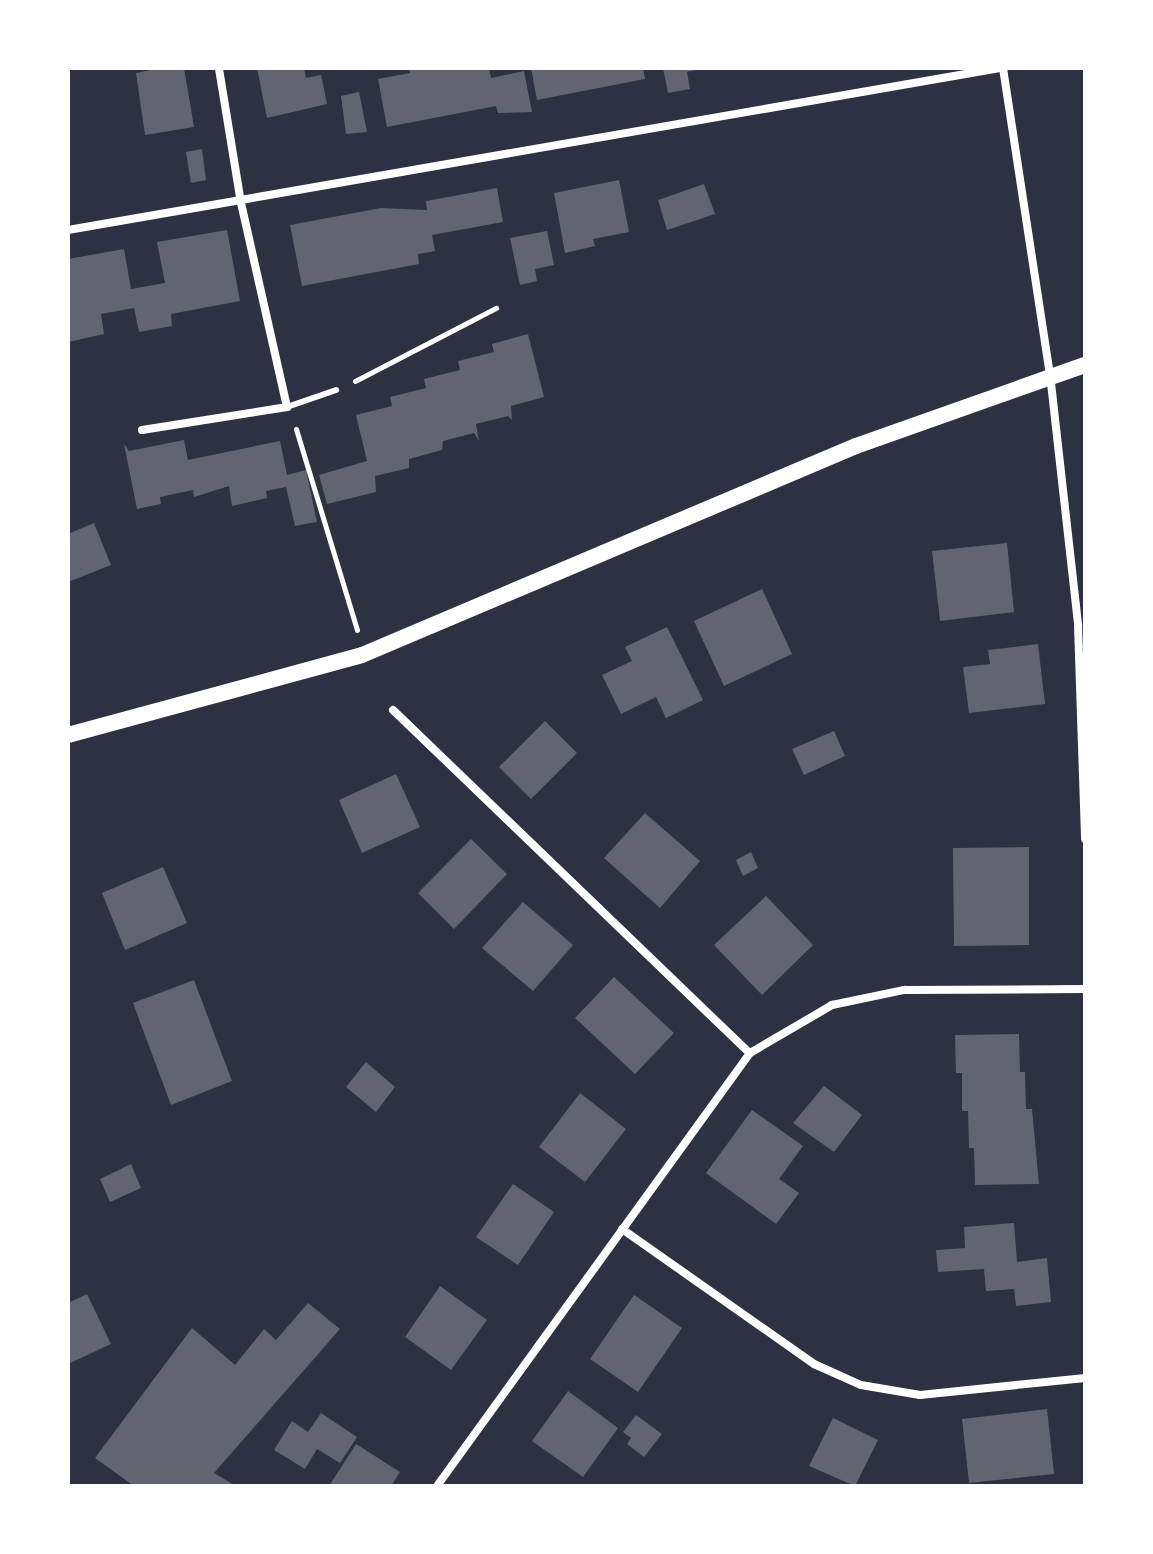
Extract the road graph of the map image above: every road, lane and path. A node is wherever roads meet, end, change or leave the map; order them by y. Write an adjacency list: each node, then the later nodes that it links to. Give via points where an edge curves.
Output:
1 (219, 68): 3 (street)
2 (1001, 68): 3 (street); 7 (street)
3 (241, 203): 4 (street); 9 (street)
4 (68, 230)
5 (496, 308): 8 (path)
6 (1085, 365): 7 (main road)
7 (1050, 374): 11 (main road, via 856,446); 14 (street, via 1078,625)
8 (340, 388): 9 (lane)
9 (287, 407): 10 (street); 11 (path, via 342,570)
10 (142, 430)
11 (362, 655): 13 (main road)
12 (393, 710): 16 (street)
13 (68, 735)
14 (1085, 839)
15 (1085, 989): 16 (street, via 904,990 832,1005)
16 (750, 1053): 17 (street)
17 (622, 1229): 18 (street, via 814,1364 861,1385 920,1395); 19 (street)
18 (1085, 1378)
19 (437, 1486)

